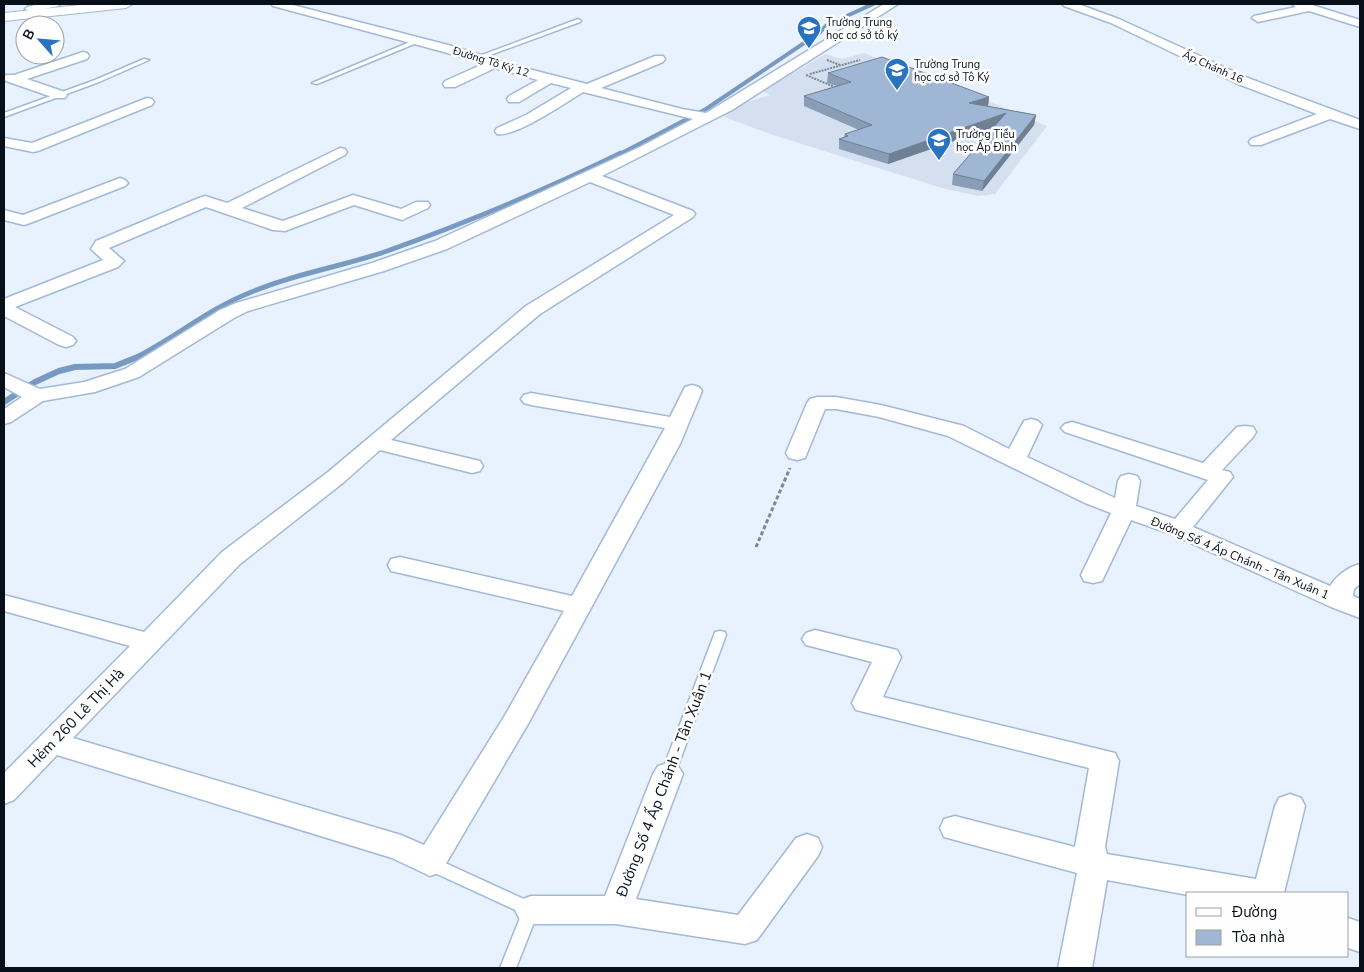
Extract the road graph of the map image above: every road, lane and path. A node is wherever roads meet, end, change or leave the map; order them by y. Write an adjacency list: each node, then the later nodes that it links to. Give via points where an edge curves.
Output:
1 (54, 4): 10 (street)
2 (89, 4): 10 (main road)
3 (126, 4): 11 (main road)
4 (277, 4): 9 (street, Đường Tô Ký 12)
5 (892, 4): 33 (street, via 827,46)
6 (1068, 4): 31 (street, Ấp Chánh 16, via 1115,21 1243,81)
7 (330, 5): 9 (street)
8 (1304, 6): 12 (street); 14 (street)
9 (295, 8): 15 (street, Đường Tô Ký 12)
10 (31, 9): 11 (main road)
11 (4, 15)
12 (1258, 18)
13 (578, 21): 17 (lane)
14 (1360, 24)
15 (417, 41): 17 (street, Đường Tô Ký 12); 24 (lane)
16 (83, 56): 22 (street)
17 (477, 58): 21 (street, Đường Tô Ký 12)
18 (659, 59): 26 (street)
19 (146, 60): 28 (lane)
20 (860, 60): 27 (path, via 805,75)
21 (494, 64): 23 (street, Đường Tô Ký 12); 25 (street)
22 (9, 77): 28 (street)
23 (548, 79): 26 (street, Đường Tô Ký 12); 30 (street, via 514,99)
24 (315, 83)
25 (450, 84)
26 (585, 88): 30 (street); 33 (street, Đường Tô Ký 12)
27 (840, 89)
28 (60, 94): 32 (lane)
29 (147, 102): 36 (street, via 33,148)
30 (545, 108): 35 (street)
31 (1329, 114): 34 (street, Ấp Chánh 16); 37 (street)
32 (4, 115)
33 (703, 117): 39 (street, via 645,150)
34 (1360, 125)
35 (502, 132)
36 (4, 142)
37 (1256, 142)
38 (340, 152): 45 (street)
39 (587, 176): 49 (street, via 441,245 242,307 132,373 88,388); 57 (street, Hẻm 260 Lê Thị Hà, via 687,214 533,310)
40 (120, 183): 46 (street, via 24,220)
41 (184, 194): 43 (street)
42 (43, 196): 46 (street)
43 (204, 201): 45 (street); 47 (street, via 102,245 100,250 115,261 112,264)
44 (422, 205): 45 (street, via 402,215 353,200 285,226)
45 (228, 209)
46 (4, 214)
47 (4, 307): 48 (street)
48 (66, 341)
49 (23, 389): 52 (street)
50 (692, 391): 53 (street)
51 (531, 399): 53 (street)
52 (4, 418)
53 (677, 424): 71 (street, via 669,444)
54 (1031, 425): 59 (street)
55 (1072, 428): 61 (street)
56 (1245, 432): 61 (street)
57 (376, 443): 60 (street); 74 (street, Hẻm 260 Lê Thị Hà, via 230,558)
58 (797, 453): 59 (street, Đường Số 4 Ấp Chánh - Tân Xuân 1, via 817,403 836,403 956,431); 65 (path)
59 (1015, 459): 63 (street, Đường Số 4 Ấp Chánh - Tân Xuân 1)
60 (472, 466)
61 (1207, 472): 64 (street, via 1222,477)
62 (1129, 480): 63 (street)
63 (1124, 510): 64 (street, Đường Số 4 Ấp Chánh - Tân Xuân 1); 68 (street)
64 (1179, 529): 70 (street, Đường Số 4 Ấp Chánh - Tân Xuân 1)
65 (756, 547)
66 (400, 565): 71 (street)
67 (1360, 572): 70 (street, via 1342,586)
68 (1093, 575)
69 (4, 604): 74 (street)
70 (1350, 605)
71 (578, 606): 81 (street, via 514,724)
72 (720, 635): 76 (lane, Đường Số 4 Ấp Chánh - Tân Xuân 1)
73 (815, 638): 82 (street, via 888,657 866,703 1106,761 1090,847)
74 (147, 642): 75 (street, Hẻm 260 Lê Thị Hà)
75 (53, 743): 77 (street, Hẻm 260 Lê Thị Hà); 81 (street, via 401,848)
76 (668, 774): 86 (street, Đường Số 4 Ấp Chánh - Tân Xuân 1)
77 (4, 792)
78 (1290, 806): 84 (street)
79 (956, 828): 82 (street)
80 (807, 847): 86 (street, via 745,930)
81 (430, 863): 85 (lane)
82 (1094, 865): 83 (street); 88 (street)
83 (1251, 892)
84 (1268, 892)
85 (531, 910): 86 (street, Đường Số 4 Ấp Chánh - Tân Xuân 1); 87 (lane)
86 (616, 910)
87 (508, 968)
88 (1075, 968)

